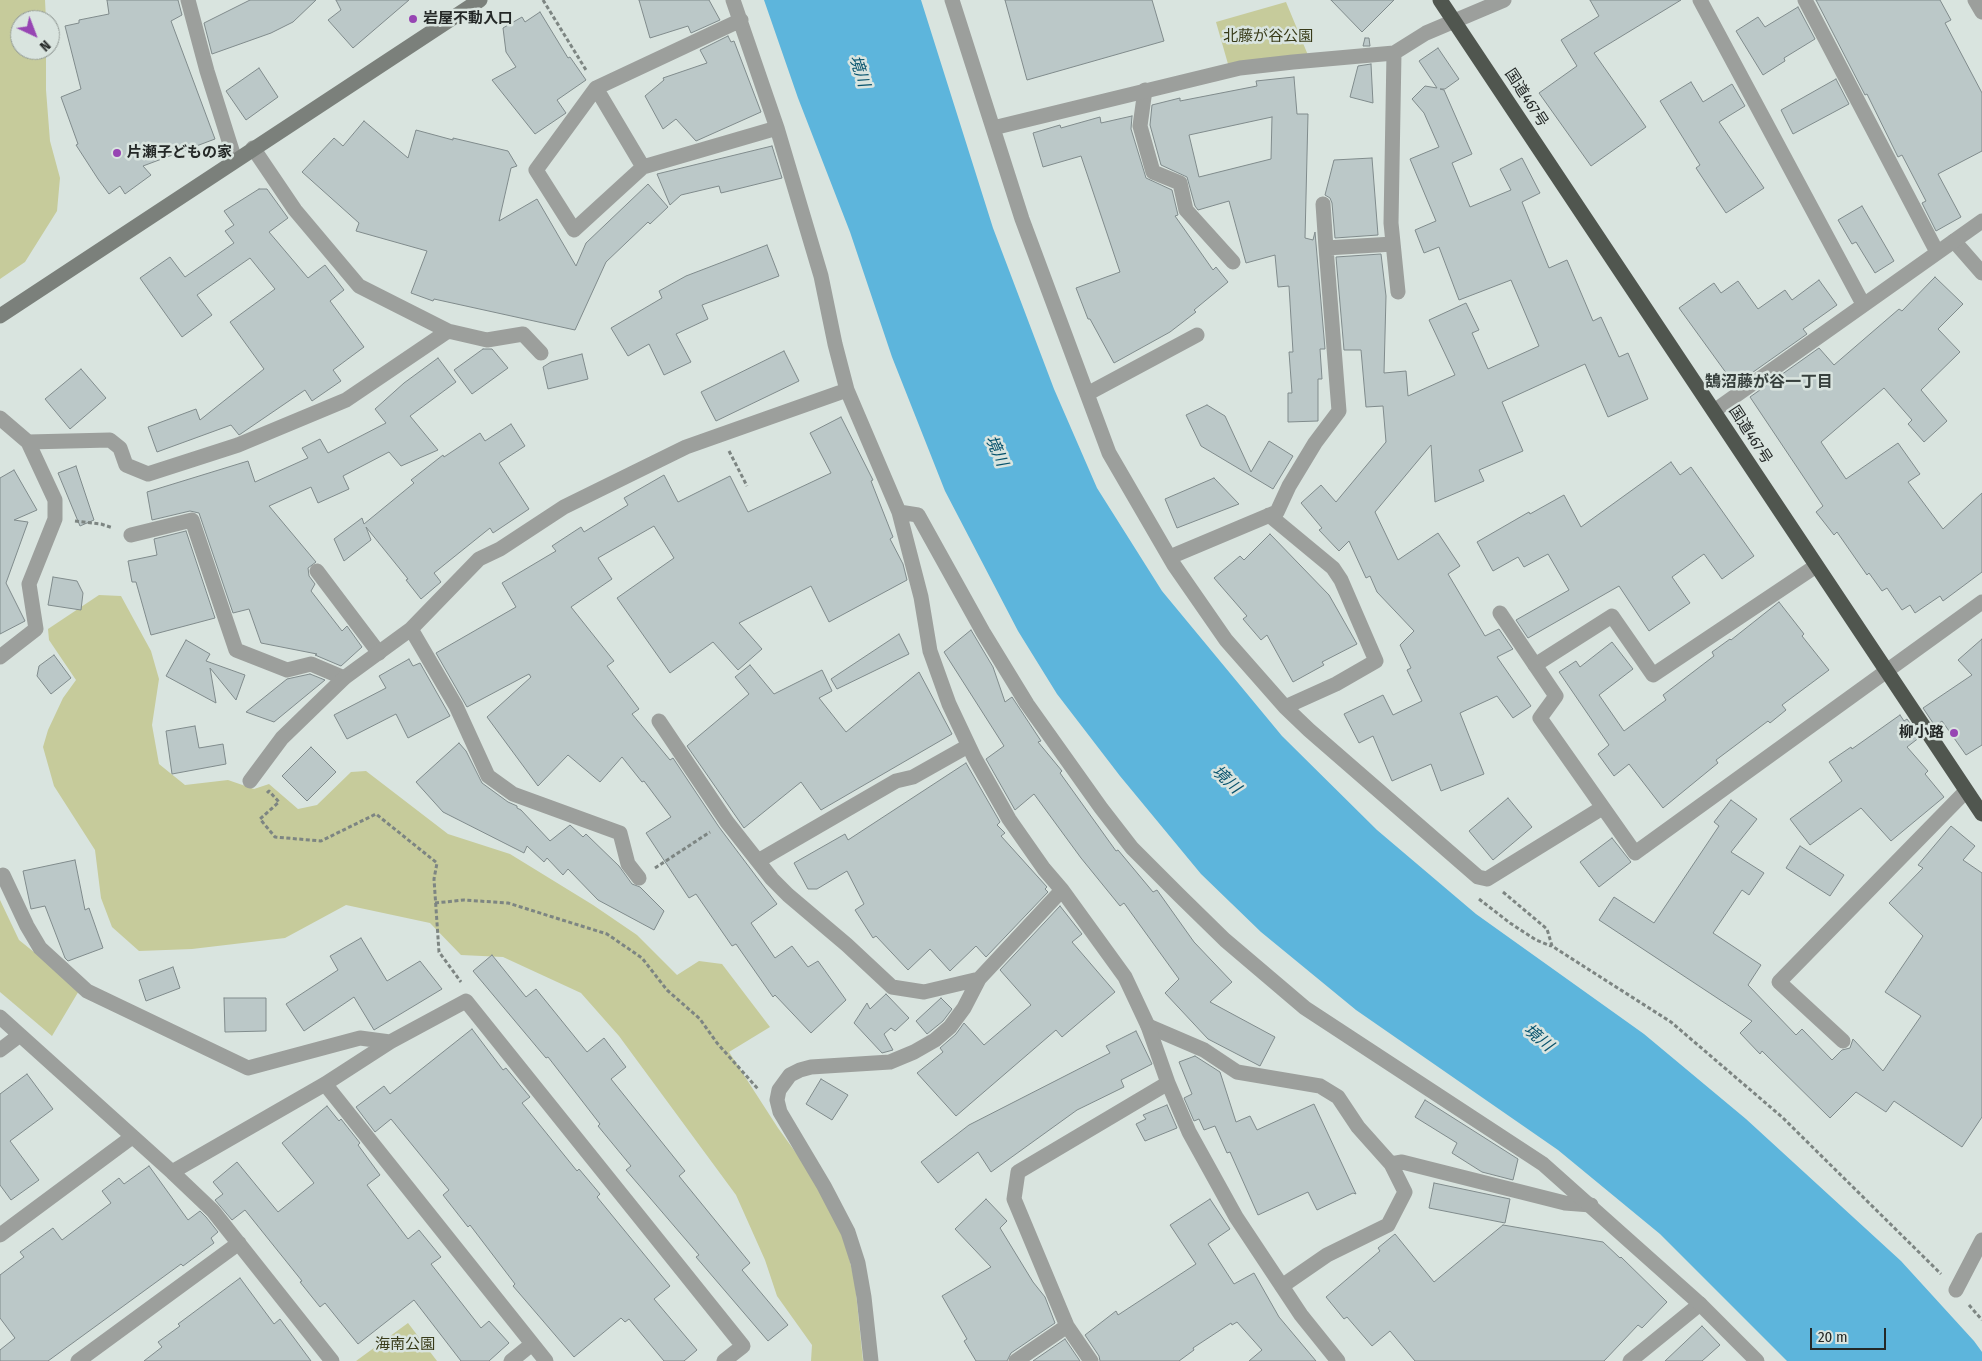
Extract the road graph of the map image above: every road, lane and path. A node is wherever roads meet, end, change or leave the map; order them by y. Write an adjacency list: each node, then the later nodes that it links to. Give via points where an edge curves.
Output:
1 (188, 0): 20 (street)
2 (480, 0): 19 (street)
3 (543, 0): 15 (path)
4 (733, 0): 12 (street)
5 (952, 0): 18 (street)
6 (1440, 0): 13 (highway, 国道467号)
7 (1504, 0): 13 (street)
8 (1700, 0): 31 (street)
9 (1805, 0): 27 (street)
10 (1975, 0): 11 (street)
11 (1982, 12)
12 (741, 20): 15 (street); 17 (street)
13 (1454, 21): 14 (street, via 1426,32); 38 (highway, 国道467号)
14 (1394, 53): 16 (street, via 1240,68); 25 (street)
15 (596, 88): 21 (street); 21 (street, via 536,170 574,230)
16 (1145, 90): 18 (street); 28 (street, via 1140,126 1152,172 1180,183 1186,210)
17 (777, 128): 21 (street); 36 (street, via 821,276)
18 (993, 128): 37 (street, via 1026,228)
19 (253, 148): 20 (street); 33 (street, via 295,210 359,286)
20 (235, 160): 32 (street)
21 (643, 167)
22 (1323, 204): 26 (street)
23 (1982, 221): 24 (street)
24 (1954, 241): 27 (street); 29 (street)
25 (1393, 244): 26 (street); 30 (street)
26 (1326, 248): 44 (street, via 1339,410 1314,443 1277,512)
27 (1937, 252): 31 (street)
28 (1233, 262)
29 (1982, 273)
30 (1398, 292)
31 (1863, 304): 38 (street)
32 (0, 316)
33 (448, 331): 35 (street, via 487,340 523,334); 41 (street, via 346,400 238,445 148,474 126,465 120,448 110,440)
34 (1197, 336): 37 (street)
35 (541, 353)
36 (847, 390): 40 (street); 43 (street)
37 (1088, 394): 48 (street, via 1109,453)
38 (1714, 411): 49 (highway, 国道467号)
39 (0, 418): 41 (street)
40 (721, 435): 42 (path); 53 (street, via 686,447 564,507 479,559)
41 (28, 442): 45 (street, via 55,500)
42 (747, 486)
43 (899, 512): 61 (street, via 921,597 930,651); 88 (street, via 918,515 982,632 1027,704 1132,848 1179,896 1305,1008 1543,1164)
44 (1269, 515): 48 (street); 59 (street, via 1333,568 1376,661)
45 (55, 519): 46 (path); 55 (street, via 29,584 36,629)
46 (101, 524)
47 (131, 535): 58 (street, via 192,520 236,650 287,670 311,664)
48 (1170, 557): 59 (street, via 1226,640)
49 (1816, 566): 56 (street, via 1653,675 1612,616); 57 (highway, 国道467号)
50 (317, 570): 54 (street)
51 (1982, 602): 57 (street)
52 (1500, 612): 56 (street)
53 (411, 629): 54 (street); 70 (street, via 456,706 488,776 513,794 620,833 628,864)
54 (379, 653): 58 (street)
55 (0, 657)
56 (1535, 665): 64 (street, via 1556,696 1540,718)
57 (1886, 672): 63 (highway, 国道467号); 64 (street, via 1635,853)
58 (344, 678): 62 (street, via 282,738)
59 (1285, 707): 71 (street, via 1478,877)
60 (659, 721): 66 (street)
61 (968, 746): 68 (street, via 913,777 896,781); 72 (street, via 1009,819)
62 (250, 781): 73 (path, via 259,798 269,792 279,802 260,819 275,837 321,841 376,814 437,863)
63 (1966, 791): 65 (highway, 国道467号); 79 (street, via 1779,982)
64 (1602, 808): 71 (street)
65 (1982, 814)
66 (727, 822): 67 (path); 68 (street)
67 (672, 858)
68 (758, 861): 75 (street, via 788,896 847,944 892,987 924,992)
69 (4, 875): 80 (street, via 40,948 87,991 248,1068 360,1038)
70 (639, 878)
71 (1487, 878): 92 (path, via 1547,929 1552,946 1671,1022 1782,1117)
72 (1062, 890): 75 (street); 77 (street, via 1125,977)
73 (435, 903): 74 (path, via 439,952); 84 (path, via 464,900 508,904 607,934 642,958 667,990 700,1019 758,1089)
74 (458, 978)
75 (980, 979): 84 (street, via 950,1026 935,1040 914,1052 890,1062 800,1070 790,1075)
76 (0, 1017): 78 (street)
77 (1148, 1026): 82 (street); 86 (street, via 1204,1050 1237,1072 1320,1086 1338,1097 1358,1127)
78 (20, 1035): 81 (street); 85 (street)
79 (1843, 1041)
80 (390, 1042): 83 (street); 102 (street, via 466,1001 742,1346)
81 (0, 1050)
82 (1168, 1083): 93 (street, via 1189,1132 1236,1217); 96 (street, via 1018,1172 1014,1199)
83 (325, 1084): 87 (street); 97 (street)
84 (778, 1090): 103 (street, via 780,1112 848,1232 858,1263)
85 (132, 1137): 87 (street); 89 (street)
86 (1390, 1164): 88 (street, via 1402,1162 1565,1203); 93 (street, via 1406,1192 1388,1225 1327,1255)
87 (172, 1172): 91 (street, via 213,1211)
88 (1591, 1205): 95 (street)
89 (0, 1235)
90 (1982, 1240): 94 (street)
91 (239, 1243): 98 (street); 99 (street)
92 (1944, 1278)
93 (1282, 1286): 106 (street)
94 (1956, 1290)
95 (1700, 1304): 107 (street); 108 (street)
96 (1067, 1326): 104 (street); 105 (street)
97 (532, 1344): 100 (street); 101 (street)
98 (78, 1361)
99 (332, 1361)
100 (511, 1361)
101 (546, 1361)
102 (724, 1361)
103 (871, 1361)
104 (1016, 1361)
105 (1091, 1361)
106 (1338, 1361)
107 (1630, 1361)
108 (1758, 1361)

